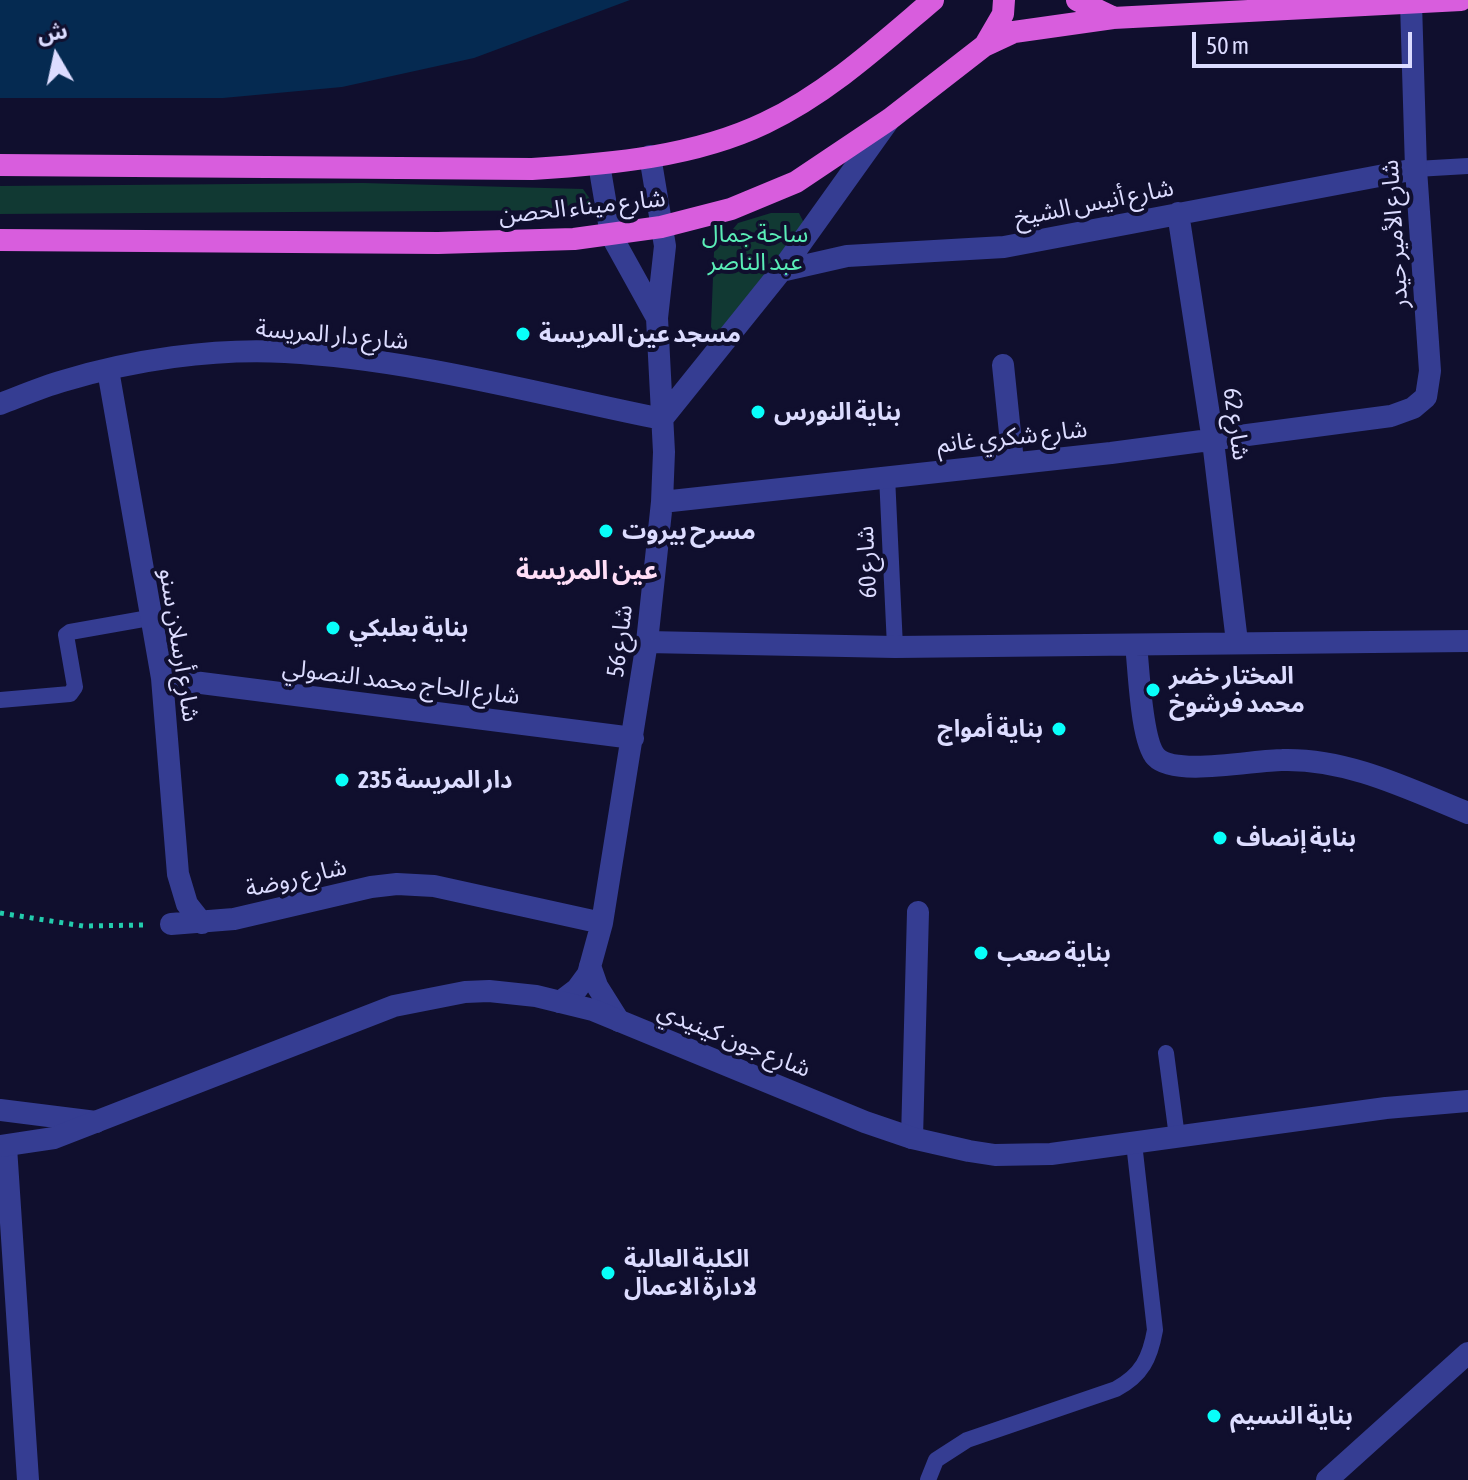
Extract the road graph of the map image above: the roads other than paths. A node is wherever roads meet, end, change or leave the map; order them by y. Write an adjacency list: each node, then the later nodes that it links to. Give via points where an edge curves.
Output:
1 (933, 0): 9 (highway, شارع ميناء الحصن, via 860,62 792,109 730,138)
2 (1004, 0): 7 (highway, via 1003,14)
3 (1077, 0): 6 (highway)
4 (1461, 0): 5 (highway, شارع ميناء الحصن)
5 (1411, 3): 6 (highway, شارع ميناء الحصن); 13 (street, شارع الأمير حيدر)
6 (1113, 18): 7 (highway, شارع ميناء الحصن, via 1029,29)
7 (984, 46): 8 (highway, شارع ميناء الحصن)
8 (890, 119): 15 (highway, شارع ميناء الحصن, via 796,182 731,209); 18 (street)
9 (650, 156): 10 (highway, شارع ميناء الحصن); 15 (street, شارع 56)
10 (599, 164): 11 (highway, شارع ميناء الحصن, via 532,169); 16 (street, شارع 56)
11 (0, 165)
12 (1468, 166): 13 (lane)
13 (1416, 169): 14 (street, شارع أنيس الشيخ); 24 (street, شارع الأمير حيدر, via 1430,385 1413,408)
14 (1178, 213): 18 (street, شارع أنيس الشيخ, via 1004,247 847,256); 25 (street, شارع 62)
15 (661, 227): 16 (highway, شارع ميناء الحصن); 19 (street, شارع 56, via 665,246)
16 (611, 235): 17 (highway, شارع ميناء الحصن, via 438,243); 19 (street, شارع 56)
17 (0, 240)
18 (781, 271): 23 (street)
19 (657, 318): 23 (street, شارع 56)
20 (1003, 365): 26 (street)
21 (108, 370): 22 (street, شارع دار المريسة); 23 (street, شارع دار المريسة, via 180,358 284,352 431,372); 29 (street, شارع أرسلان سنو)
22 (0, 404)
23 (662, 419): 28 (street, شارع 56)
24 (1367, 419): 25 (street, شارع شكري غانم)
25 (1213, 441): 26 (street, شارع شكري غانم); 32 (street, شارع 62)
26 (1013, 462): 27 (street, شارع شكري غانم)
27 (887, 476): 28 (street, شارع شكري غانم); 34 (lane, شارع 60)
28 (662, 502): 31 (street, شارع 56)
29 (149, 618): 35 (street, شارع أرسلان سنو); 36 (lane, via 66,635 75,687 70,694)
30 (1468, 641): 32 (street)
31 (647, 642): 34 (street); 37 (street, شارع 56)
32 (1237, 642): 33 (street)
33 (1136, 645): 34 (street); 38 (street, via 1145,733 1160,760 1178,767 1284,759 1328,764 1383,779)
34 (895, 647)
35 (162, 678): 37 (street, شارع الحاج محمد النصولي); 40 (street, شارع أرسلان سنو, via 178,874 187,904)
36 (0, 700)
37 (633, 738): 41 (street, شارع 56)
38 (1468, 813)
39 (918, 912): 51 (street)
40 (202, 923): 41 (street, شارع روضة, via 397,884 434,886); 42 (street, شارع روضة)
41 (602, 923): 43 (street, شارع 56)
42 (171, 924)
43 (590, 966): 44 (street, شارع 56, via 583,982); 45 (street)
44 (560, 1002): 45 (street, شارع جون كينيدي); 49 (street, شارع جون كينيدي, via 489,991 394,1006)
45 (619, 1021): 51 (street, شارع جون كينيدي)
46 (1166, 1053): 50 (lane)
47 (1468, 1101): 50 (street, شارع جون كينيدي)
48 (0, 1110): 49 (street)
49 (96, 1122): 53 (street, شارع جون كينيدي, via 54,1138)
50 (1177, 1137): 52 (street, شارع جون كينيدي)
51 (912, 1138): 52 (street, شارع جون كينيدي, via 969,1151 1022,1155)
52 (1134, 1143): 56 (lane, via 1155,1330 1143,1367 1116,1389 967,1440 936,1460)
53 (3, 1146): 55 (street)
54 (1468, 1353): 57 (street)
55 (28, 1480)
56 (928, 1480)
57 (1327, 1480)

